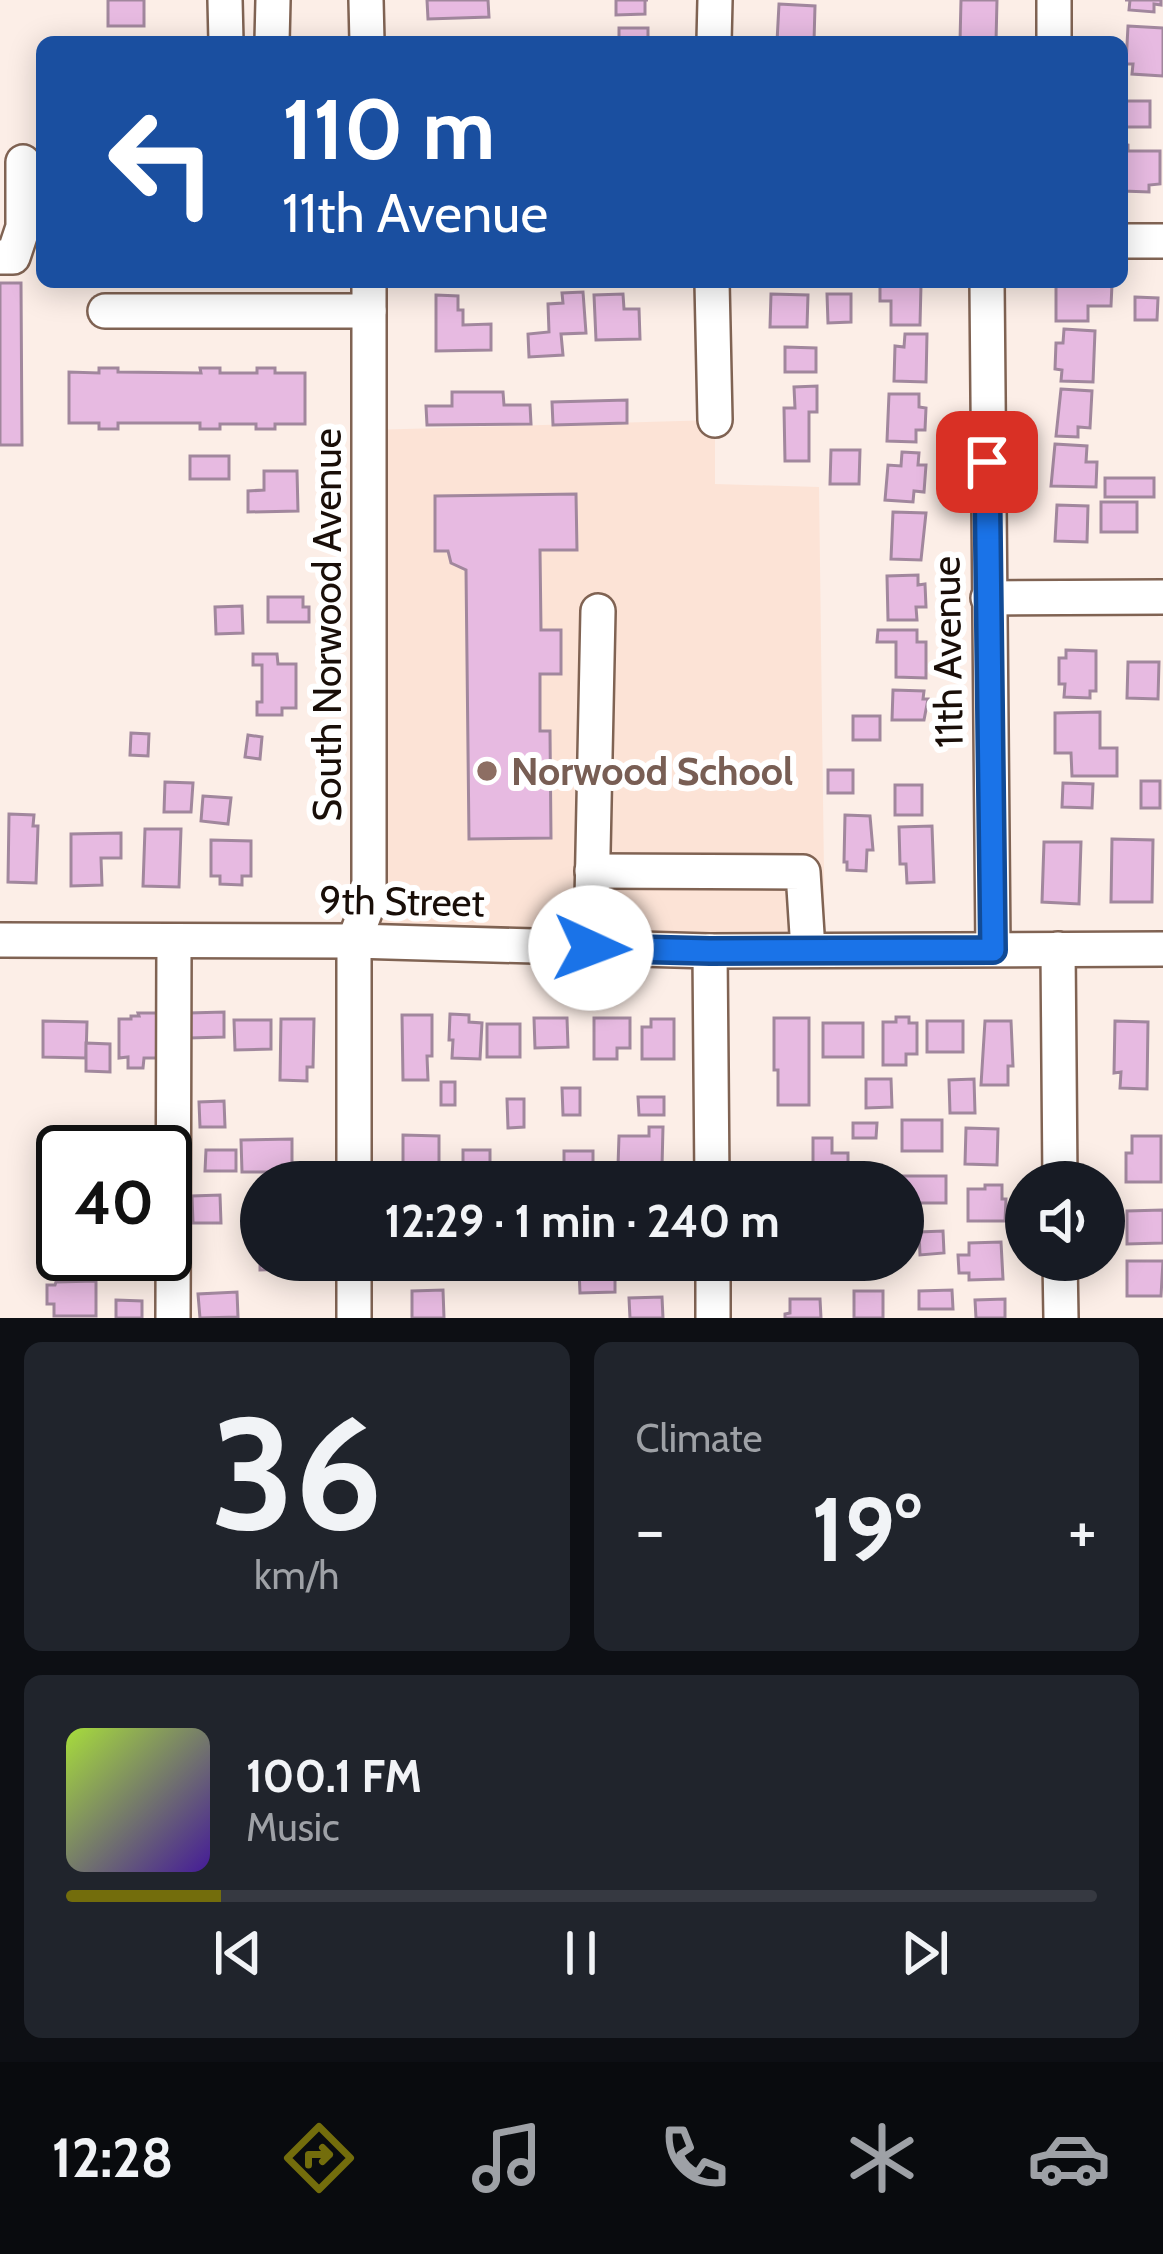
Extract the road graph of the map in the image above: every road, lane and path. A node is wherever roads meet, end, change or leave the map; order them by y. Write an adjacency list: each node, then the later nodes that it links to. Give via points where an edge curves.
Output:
1 (225, 0): 6 (street)
2 (273, 0): 7 (street)
3 (366, 0): 8 (street)
4 (715, 0): 9 (street)
5 (1054, 0): 10 (street)
6 (226, 36)
7 (272, 36)
8 (367, 36)
9 (714, 36)
10 (1054, 36)
11 (23, 162): 14 (street, via 23,226 13,257)
12 (1128, 241): 13 (street)
13 (1163, 241)
14 (0, 257)
15 (712, 288): 19 (street)
16 (987, 288): 21 (street, 11th Avenue)
17 (369, 296): 18 (street); 26 (street, South Norwood Avenue, via 369,902)
18 (105, 310)
19 (715, 420)
20 (1163, 597): 21 (street)
21 (988, 598): 31 (street, 11th Avenue)
22 (598, 611): 23 (street)
23 (592, 871): 27 (street); 30 (street, via 803,872)
24 (0, 940): 25 (street, 9th Street)
25 (174, 940): 26 (street, 9th Street); 39 (street)
26 (354, 940): 27 (street, 9th Street); 33 (street, South Norwood Avenue)
27 (591, 948): 32 (street, 9th Street)
28 (1058, 949): 29 (street, 9th Street); 31 (street, 9th Street); 35 (street)
29 (1163, 949)
30 (808, 950): 31 (street, 9th Street); 32 (street, 9th Street)
31 (993, 950)
32 (710, 951): 34 (street)
33 (354, 1161)
34 (712, 1161)
35 (1060, 1161)
36 (354, 1281): 40 (street)
37 (713, 1281): 41 (street)
38 (1060, 1281): 42 (street)
39 (173, 1318)
40 (354, 1318)
41 (713, 1318)
42 (1061, 1318)

